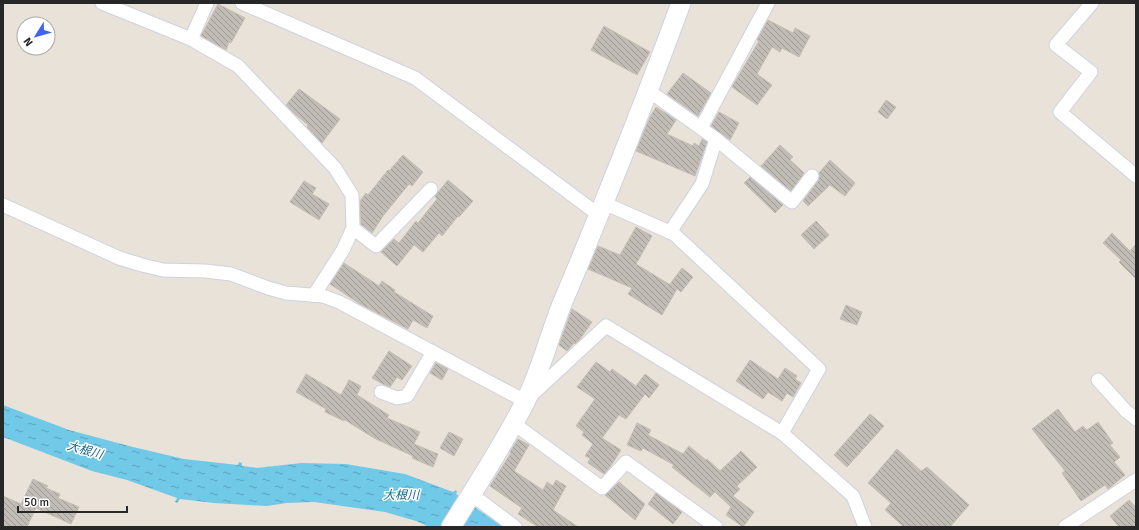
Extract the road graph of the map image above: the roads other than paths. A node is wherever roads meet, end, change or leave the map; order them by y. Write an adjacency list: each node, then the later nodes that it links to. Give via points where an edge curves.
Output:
1 (102, 3): 7 (street)
2 (207, 3): 7 (street)
3 (242, 3): 15 (street, via 415,78)
4 (681, 3): 8 (street)
5 (768, 3): 9 (street)
6 (1092, 3): 12 (street, via 1056,45 1091,72 1060,112)
7 (191, 39): 16 (street, via 238,66 335,168 352,196)
8 (649, 91): 9 (street); 15 (street)
9 (701, 128): 10 (street)
10 (716, 140): 11 (street, via 792,202); 17 (street, via 702,184)
11 (812, 176)
12 (1136, 176)
13 (431, 189): 16 (street, via 376,246)
14 (3, 205): 18 (street, via 119,258 142,265 163,270 205,270 230,274 286,293)
15 (601, 209): 17 (street); 22 (street)
16 (353, 228): 18 (street, via 343,250)
17 (670, 232): 25 (street, via 820,369)
18 (314, 295): 19 (street, via 339,302)
19 (433, 352): 21 (street, via 407,396 397,398); 22 (street)
20 (1098, 380): 23 (street)
21 (381, 392)
22 (525, 401): 24 (street); 25 (street, via 606,326)
23 (1136, 419)
24 (514, 423): 27 (street); 30 (street, via 602,488 626,462)
25 (782, 433): 31 (street, via 852,496)
26 (1136, 480): 32 (street)
27 (471, 494): 28 (street); 29 (street)
28 (451, 527)
29 (515, 527)
30 (716, 527)
31 (865, 527)
32 (1065, 527)

